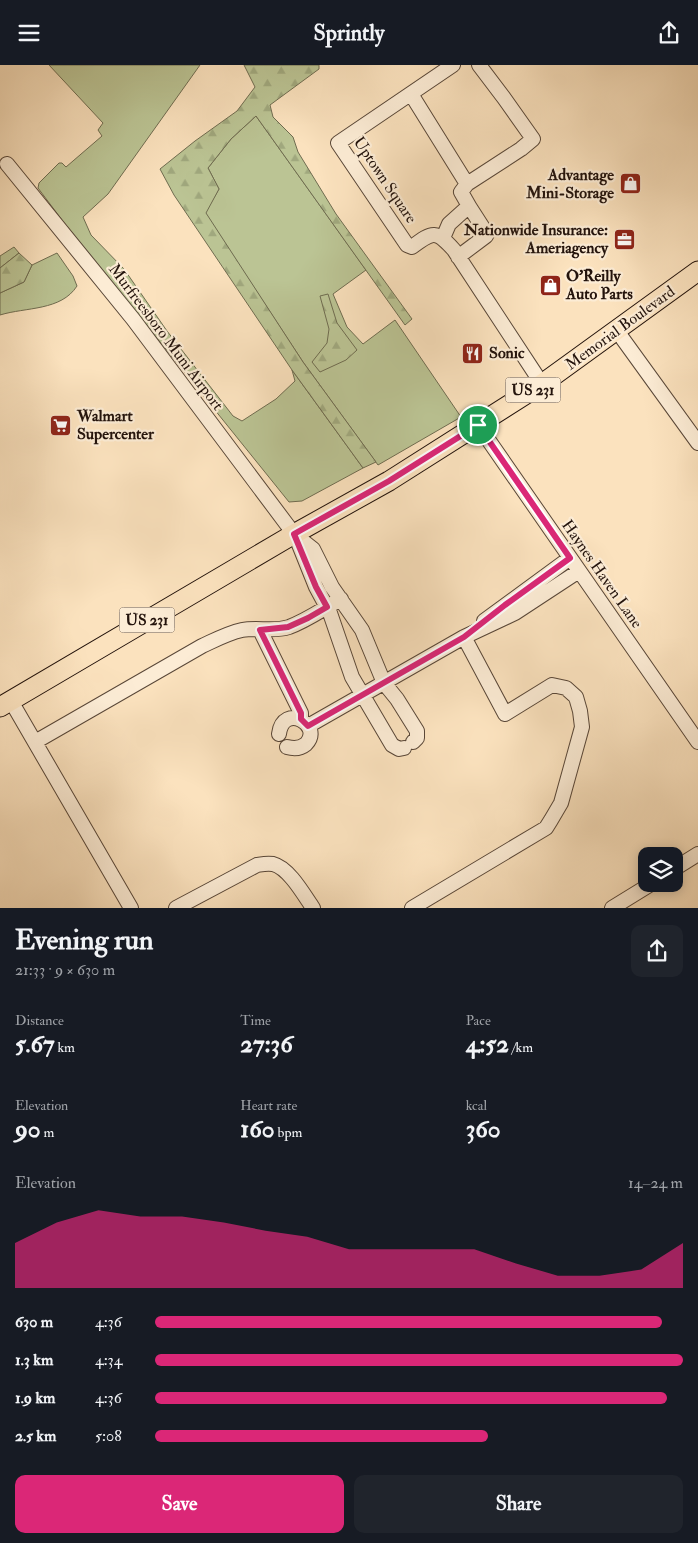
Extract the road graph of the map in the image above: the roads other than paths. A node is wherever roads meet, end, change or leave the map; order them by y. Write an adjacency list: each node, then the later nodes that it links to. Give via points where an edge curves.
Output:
1 (453, 65): 3 (street, Uptown Square)
2 (479, 65): 5 (street, via 533,139)
3 (411, 94): 5 (street); 7 (street, Uptown Square, via 338,143 407,245 412,247 428,235 436,234)
4 (7, 164): 14 (street, Murfreesboro Muni Airport, via 133,319)
5 (467, 184): 6 (street, via 461,192)
6 (469, 206): 7 (street, via 450,224); 8 (street, via 487,234)
7 (443, 238): 8 (street)
8 (458, 257): 11 (street)
9 (698, 271): 10 (main road, Memorial Boulevard / US 231)
10 (617, 331): 11 (main road, Memorial Boulevard / US 231); 13 (street)
11 (542, 384): 12 (main road, Memorial Boulevard / US 231)
12 (478, 425): 14 (main road, Memorial Boulevard / US 231, via 389,481); 15 (street, Haynes Haven Lane)
13 (698, 443)
14 (294, 534): 17 (street, via 320,560); 18 (street); 23 (main road, Memorial Boulevard / US 231)
15 (570, 558): 16 (street, Haynes Haven Lane); 20 (street)
16 (579, 571): 20 (street, via 515,613); 27 (street, Haynes Haven Lane)
17 (341, 599): 18 (street); 21 (street, via 362,630)
18 (327, 607): 19 (street, via 288,627); 22 (street, via 352,677)
19 (260, 630): 24 (street); 26 (street, via 243,630 202,646)
20 (464, 637): 21 (street); 35 (street, via 505,714 552,685 566,688 576,697 582,727 561,803 546,828)
21 (384, 683): 22 (street); 22 (street, via 417,731 417,738 408,745 399,749 392,745)
22 (363, 695): 24 (street)
23 (5, 704): 26 (street)
24 (305, 723): 25 (street, via 290,718); 28 (street, via 310,736 305,744 296,749)
25 (279, 734)
26 (34, 742): 32 (street)
27 (698, 742)
28 (287, 747)
29 (698, 854): 30 (street)
30 (683, 863)
31 (638, 892): 36 (street)
32 (131, 908)
33 (176, 908): 34 (street, via 257,865 268,863 287,872)
34 (313, 908)
35 (412, 908)
36 (612, 908)

